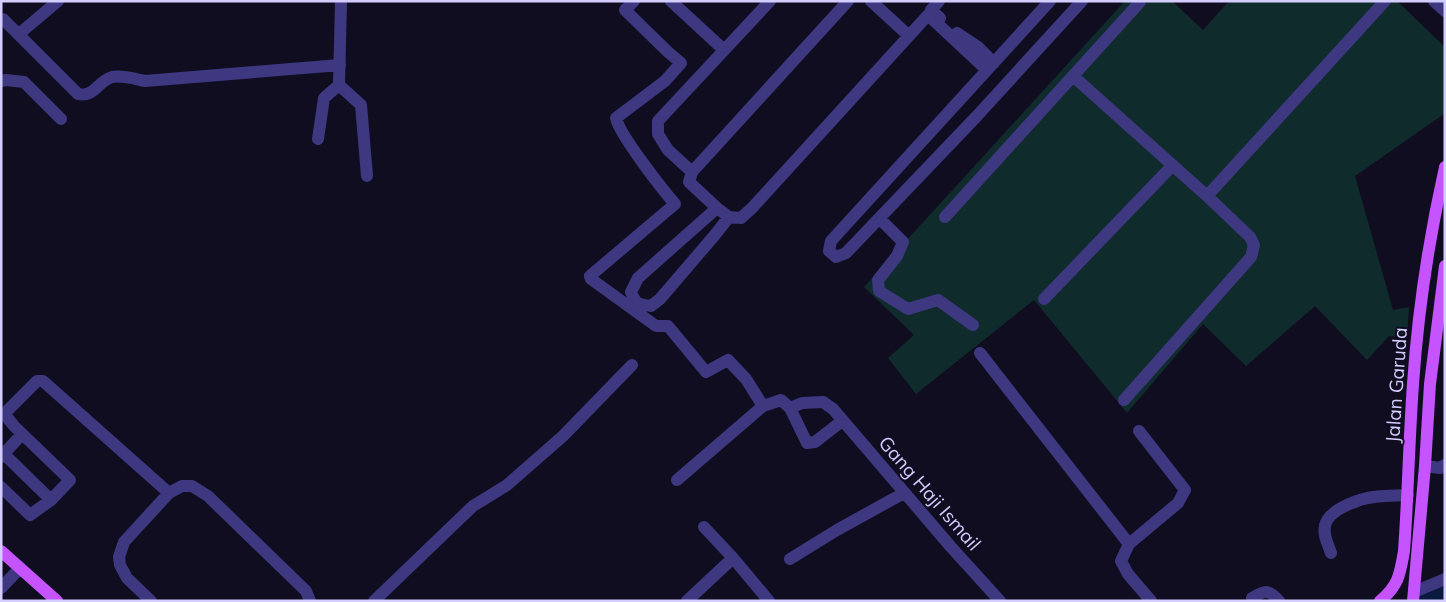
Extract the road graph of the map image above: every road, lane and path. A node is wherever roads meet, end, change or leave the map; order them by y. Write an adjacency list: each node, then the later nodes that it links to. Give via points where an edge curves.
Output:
1 (58, 1): 17 (street)
2 (341, 1): 20 (street)
3 (634, 1): 45 (street, via 625,10 681,64 665,81 616,118 617,124 675,204 590,276 656,326 668,326 706,372 728,360 746,379)
4 (671, 1): 19 (street)
5 (870, 1): 18 (street)
6 (939, 1): 16 (street, via 931,10)
7 (1050, 1): 21 (street)
8 (1082, 1): 26 (street)
9 (1385, 1): 33 (street)
10 (1434, 1): 14 (street)
11 (845, 2): 31 (street)
12 (1140, 2): 22 (street)
13 (762, 4): 19 (street)
14 (1445, 12)
15 (3, 19): 17 (street)
16 (948, 30): 18 (street, via 928,15); 21 (street)
17 (19, 34): 20 (street, via 78,94 84,96 111,78 144,81)
18 (908, 35): 35 (street, via 752,208 741,218)
19 (724, 50): 31 (street, via 658,122 658,134 668,150)
20 (340, 65): 24 (street)
21 (990, 66): 25 (street)
22 (1073, 76): 29 (street); 36 (street)
23 (1, 81): 27 (street, via 24,82)
24 (339, 85): 28 (street, via 324,98); 32 (street, via 361,105)
25 (958, 101): 26 (street); 37 (street, via 831,241 828,251 836,258 846,254)
26 (976, 117): 37 (street)
27 (61, 119)
28 (318, 139)
29 (1172, 166): 33 (street); 40 (street)
30 (1445, 167): 57 (main road, Jalan Garuda, via 1422,292 1413,384)
31 (692, 172): 34 (street, via 690,182)
32 (367, 176)
33 (1208, 196): 44 (street, via 1250,237 1254,245 1251,257)
34 (717, 208): 35 (street); 35 (street, via 638,278 631,292 635,302 650,306 660,299)
35 (728, 217)
36 (945, 217)
37 (880, 218): 41 (street, via 903,242 897,256 878,280 879,291 908,310 938,300)
38 (1445, 266): 39 (main road, Jalan Garuda)
39 (1443, 288): 52 (main road, Jalan Garuda, via 1430,384)
40 (1044, 299)
41 (972, 325)
42 (980, 353): 60 (street)
43 (632, 365): 73 (street, via 563,436 507,485 473,506)
44 (1124, 400)
45 (763, 406): 46 (street, via 781,400); 53 (street)
46 (790, 408): 47 (street, Gang Haji Ismail, via 802,403 823,402); 47 (street, via 807,443 815,442)
47 (842, 421): 56 (street, Gang Haji Ismail)
48 (1139, 431): 60 (street, via 1185,490 1178,503)
49 (22, 434): 50 (street); 55 (street, via 6,416 7,411 37,381 43,381); 58 (street, via 70,480)
50 (3, 455): 58 (street)
51 (1445, 465): 52 (street, via 1440,468)
52 (1425, 466): 68 (main road, Jalan Garuda)
53 (677, 480)
54 (1, 487): 58 (street, via 30,515)
55 (169, 493): 71 (street, via 124,542 119,558 127,578); 72 (street, via 182,486 192,486 208,496 306,591)
56 (904, 493): 64 (street); 76 (street, Gang Haji Ismail)
57 (1408, 495): 62 (street, via 1358,500 1333,513 1325,525 1325,537); 79 (main road, Jalan Garuda, via 1400,575)
58 (51, 500)
59 (704, 527): 63 (street)
60 (1129, 544): 77 (street, via 1121,561)
61 (1, 551): 65 (main road)
62 (1331, 553)
63 (734, 558): 74 (street); 75 (street)
64 (790, 558)
65 (20, 568): 67 (street); 70 (main road)
66 (1445, 579): 68 (street)
67 (1, 588)
68 (1414, 596)
69 (1252, 598): 78 (street, via 1263,591)
70 (57, 601)
71 (151, 601)
72 (310, 601)
73 (374, 601)
74 (687, 601)
75 (769, 601)
76 (1000, 601)
77 (1151, 601)
78 (1279, 601)
79 (1380, 601)

